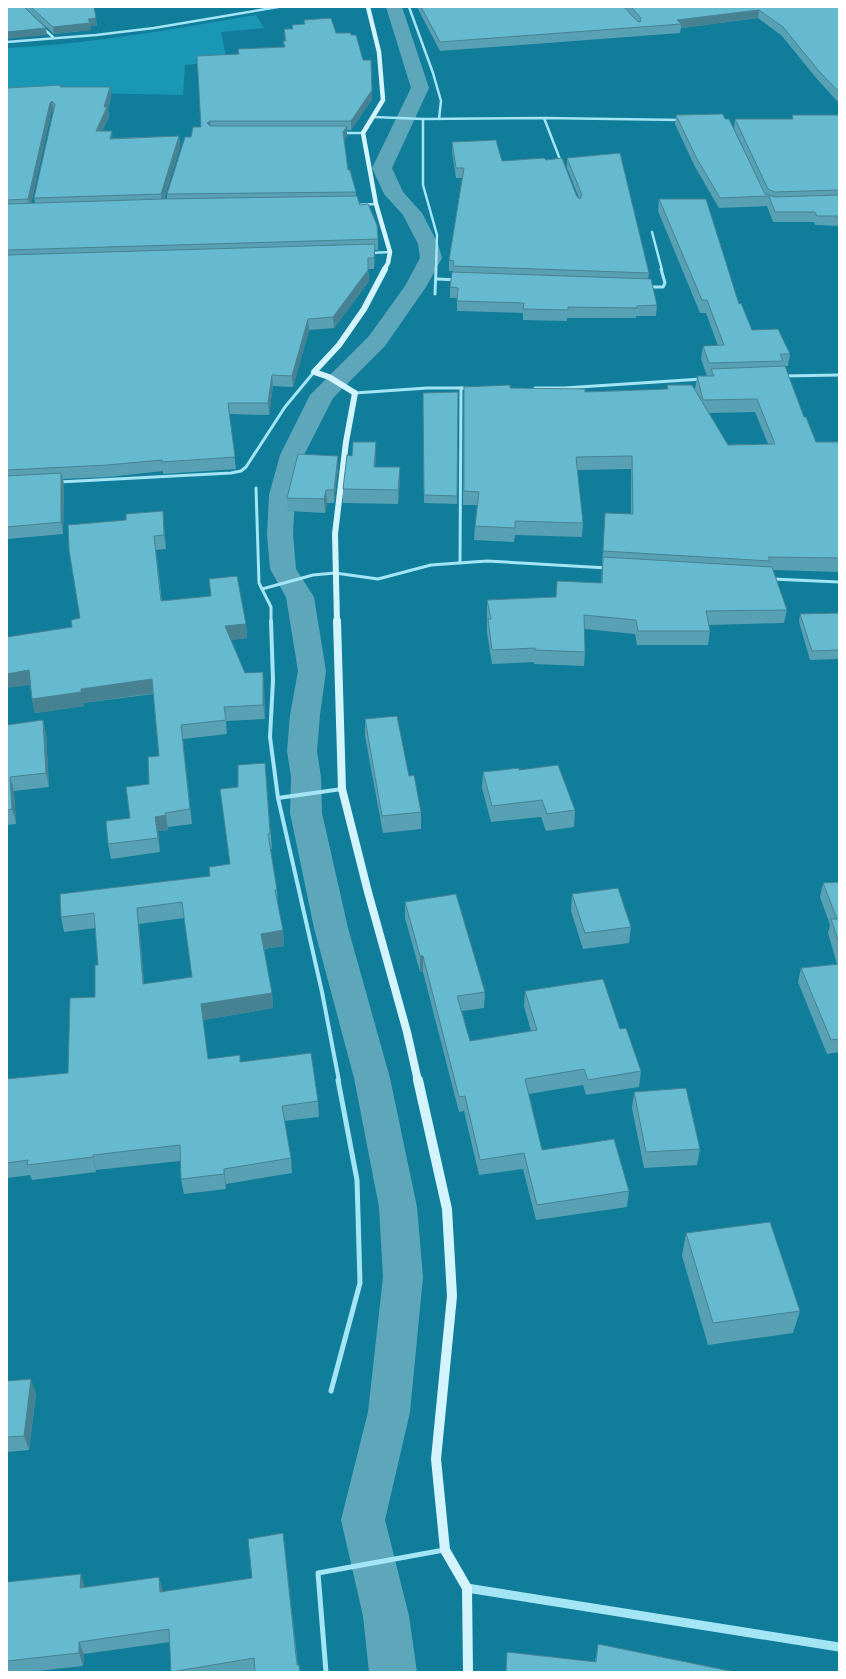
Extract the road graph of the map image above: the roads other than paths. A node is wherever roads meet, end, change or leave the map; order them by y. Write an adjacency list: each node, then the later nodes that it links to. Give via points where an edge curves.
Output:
1 (278, 7): 5 (street, via 154,28)
2 (368, 7): 7 (main road, via 379,52 383,100)
3 (409, 7): 10 (street, via 441,101)
4 (43, 28): 5 (street)
5 (54, 38): 6 (street)
6 (7, 42)
7 (374, 117): 9 (street); 13 (main road)
8 (544, 118): 10 (street); 11 (street); 14 (street)
9 (423, 119): 10 (street); 20 (street, via 423,185 437,234)
10 (439, 119)
11 (687, 120)
12 (340, 133): 13 (street)
13 (363, 133): 15 (main road)
14 (561, 162)
15 (376, 204): 16 (street); 18 (main road)
16 (352, 205)
17 (652, 232): 22 (street, via 665,283 663,287)
18 (390, 252): 19 (street); 24 (main road, via 388,263 364,309 339,345)
19 (366, 253)
20 (437, 279): 21 (street); 23 (street)
21 (461, 280)
22 (642, 286)
23 (436, 294)
24 (314, 372): 31 (main road, via 329,377); 32 (street, via 285,407 241,471)
25 (839, 375): 26 (street)
26 (778, 376)
27 (709, 378): 30 (street)
28 (461, 388): 29 (street); 31 (street); 34 (street)
29 (476, 388)
30 (532, 388)
31 (355, 393): 36 (main road, via 346,442 335,534)
32 (53, 482)
33 (256, 488): 39 (street, via 258,583)
34 (460, 563): 35 (street, via 487,561); 36 (street, via 431,565 378,579)
35 (613, 569)
36 (335, 573): 39 (street, via 313,575); 40 (main road)
37 (769, 579): 38 (street)
38 (839, 582)
39 (262, 589): 41 (street, via 271,607 273,680 270,737)
40 (342, 789): 41 (street); 43 (main road, via 407,1032 447,1208 452,1296 436,1459)
41 (278, 798): 42 (street, via 322,992 357,1180 360,1283)
42 (331, 1391)
43 (445, 1550): 44 (main road); 46 (street, via 318,1573)
44 (467, 1588): 45 (street); 47 (main road)
45 (839, 1647)
46 (326, 1672)
47 (468, 1672)

